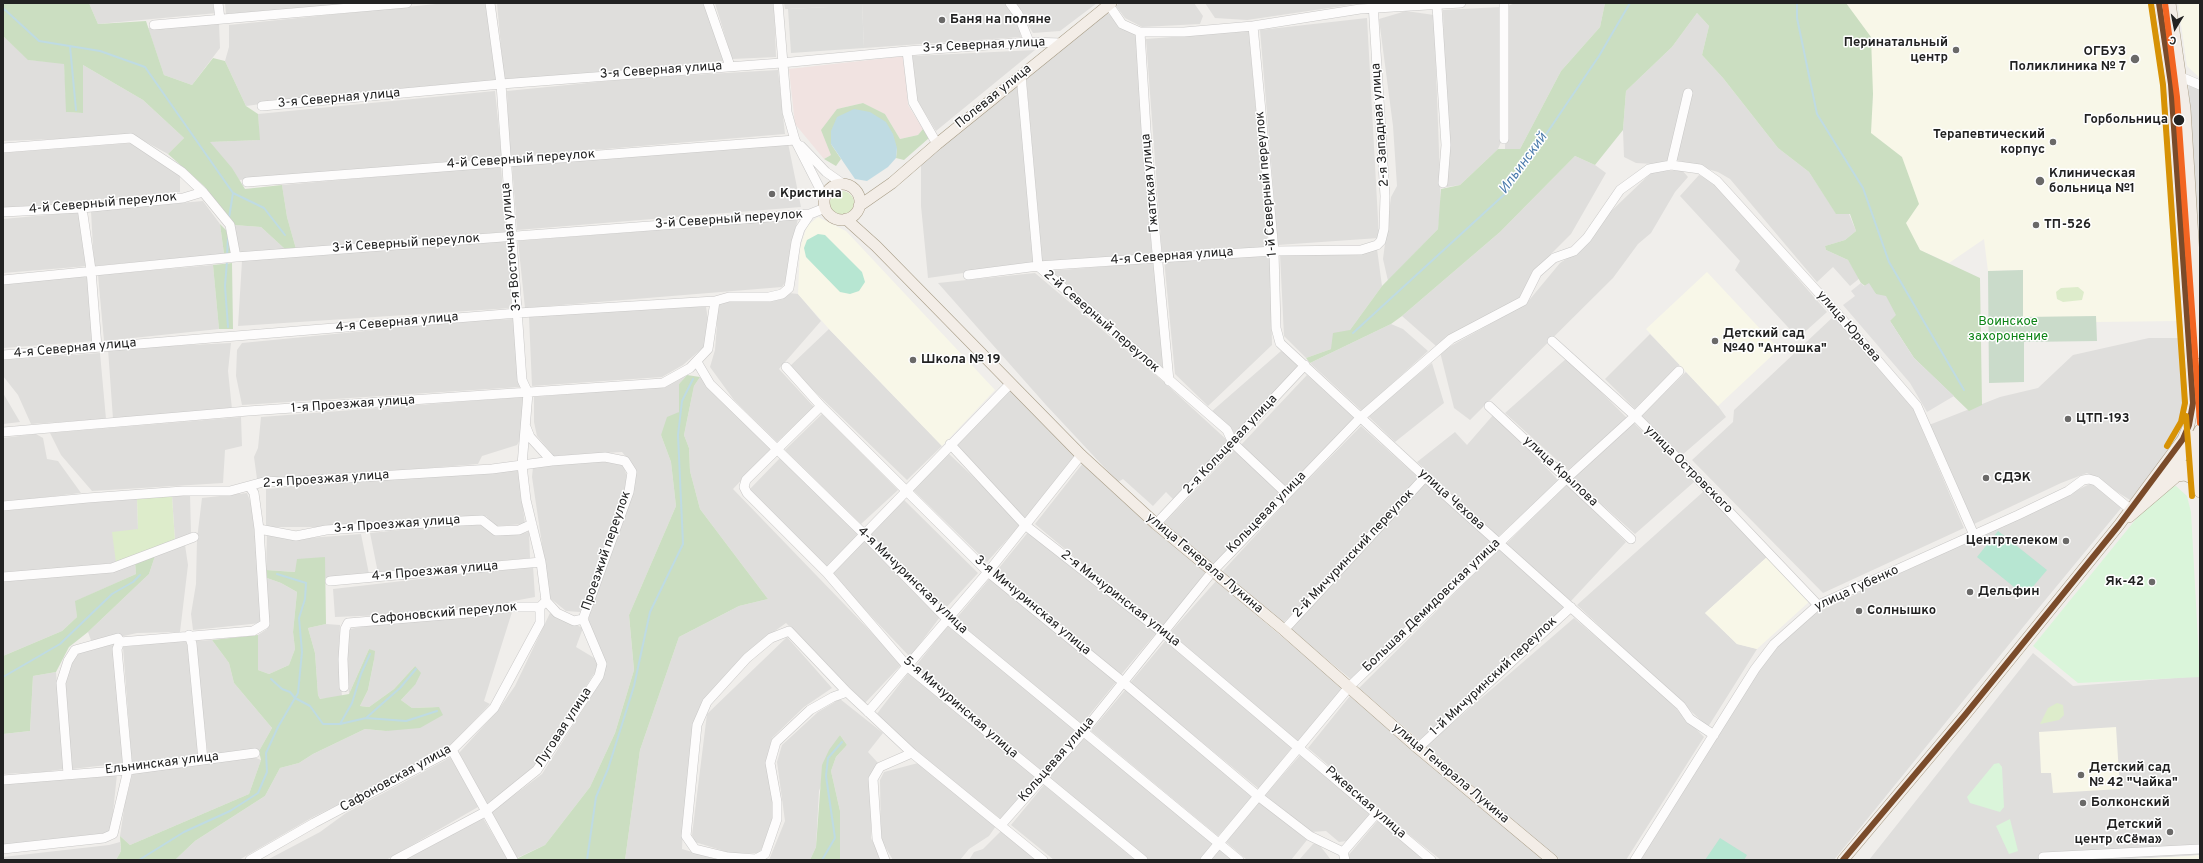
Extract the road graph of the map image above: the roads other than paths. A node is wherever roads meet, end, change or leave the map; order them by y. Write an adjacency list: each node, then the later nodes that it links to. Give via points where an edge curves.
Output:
1 (218, 3): 14 (street)
2 (407, 3): 14 (street)
3 (490, 3): 25 (street, 3-я Восточная улица)
4 (708, 3): 22 (street)
5 (778, 3): 21 (street)
6 (1010, 3): 18 (street, via 1018,14)
7 (1461, 3): 13 (street)
8 (1504, 3): 29 (street)
9 (2159, 3): 58 (main road, via 2172,84)
10 (2170, 3): 24 (main road)
11 (1110, 4): 17 (street, via 1122,24); 19 (main road, Полевая улица)
12 (1373, 6): 13 (street); 16 (street); 48 (street, 2-я Западная улица, via 1386,196 1384,229 1381,241)
13 (1437, 6): 36 (street, via 1446,145)
14 (220, 20): 15 (street)
15 (154, 25)
16 (1253, 26): 17 (street, via 1184,32); 50 (street, 1-й Северный переулок)
17 (1140, 32): 53 (street, Гжатская улица, via 1147,146)
18 (1029, 42): 19 (street, 3-я Северная улица); 20 (street, 3-я Северная улица)
19 (1061, 43): 23 (main road, Полевая улица)
20 (907, 51): 21 (street, 3-я Северная улица); 31 (street, via 913,102)
21 (781, 63): 22 (street, 3-я Северная улица); 30 (street, via 787,112)
22 (730, 66): 25 (street, 3-я Северная улица)
23 (1021, 75): 31 (main road, Полевая улица); 54 (street, 2-й Северный переулок)
24 (2182, 77): 26 (street); 58 (main road)
25 (500, 84): 28 (street, 3-я Северная улица); 33 (street, 3-я Восточная улица)
26 (2200, 85)
27 (1688, 93): 34 (street)
28 (262, 106)
29 (1504, 139)
30 (796, 140): 33 (street, 4-й Северный переулок); 37 (street, via 826,172); 41 (street, via 819,187)
31 (937, 144): 40 (main road, Полевая улица)
32 (3, 148): 38 (street, via 131,138 182,172)
33 (505, 161): 35 (street, 4-й Северный переулок); 47 (street, 3-я Восточная улица)
34 (1670, 165): 51 (street, улица Юрьева, via 1649,169 1620,190 1587,238); 106 (street, улица Юрьева, via 1700,169 1717,180 1917,406)
35 (247, 182)
36 (1443, 183)
37 (843, 184): 39 (main road); 41 (main road, via 832,187 825,196)
38 (202, 192): 42 (street, 4-й Северный переулок, via 183,198); 52 (street, via 230,225)
39 (857, 192): 40 (main road); 43 (main road)
40 (878, 192): 43 (main road, Полевая улица)
41 (824, 205): 45 (street, 3-й Северный переулок); 46 (main road, via 830,215)
42 (82, 208): 44 (street, 4-й Северный переулок); 55 (street)
43 (859, 208): 46 (main road, via 853,216); 49 (main road, улица Генерала Лукина, via 866,231)
44 (3, 212)
45 (810, 214): 47 (street, 3-й Северный переулок); 59 (street, 4-я Северная улица, via 800,229 796,242 789,288 782,294 769,297 729,297)
46 (846, 219): 49 (main road, улица Генерала Лукина)
47 (511, 236): 52 (street, 3-й Северный переулок); 60 (street, 3-я Восточная улица)
48 (1377, 245): 50 (street, 4-я Северная улица, via 1361,250)
49 (876, 246): 71 (main road, улица Генерала Лукина)
50 (1274, 250): 53 (street, 4-я Северная улица); 62 (street, 1-й Северный переулок, via 1276,328)
51 (1574, 251): 77 (street, Кольцевая улица, via 1554,258 1537,273 1523,301 1451,339)
52 (236, 257): 55 (street, 3-й Северный переулок)
53 (1158, 258): 54 (street, 4-я Северная улица); 70 (street, Гжатская улица)
54 (1038, 266): 56 (street, 4-я Северная улица); 70 (street, 2-й Северный переулок)
55 (91, 270): 57 (street, 3-й Северный переулок); 63 (street)
56 (968, 276)
57 (3, 280)
58 (2194, 292): 64 (main road); 73 (main road)
59 (715, 301): 60 (street, 4-я Северная улица); 66 (street, 1-я Проезжая улица, via 708,349)
60 (518, 313): 63 (street, 4-я Северная улица); 72 (street, 3-я Восточная улица, via 522,380)
61 (1552, 341): 76 (street, улица Островского)
62 (1280, 343): 67 (street, улица Чехова)
63 (97, 347): 65 (street, 4-я Северная улица)
64 (2200, 353)
65 (3, 355)
66 (697, 362): 72 (street, 1-я Проезжая улица, via 676,377 663,382); 83 (street, 4-я Мичуринская улица, via 710,384)
67 (1305, 365): 77 (street, улица Чехова); 81 (street, 2-я Кольцевая улица)
68 (786, 367): 74 (street, 3-я Мичуринская улица)
69 (1679, 371): 76 (street, Большая Демидовская улица)
70 (1169, 381): 81 (street, 2-й Северный переулок, via 1227,430)
71 (1010, 384): 82 (street); 84 (main road, улица Генерала Лукина)
72 (528, 393): 78 (street, 3-я Восточная улица); 79 (street, 1-я Проезжая улица, via 248,411)
73 (2192, 403): 80 (main road); 92 (main road, via 2189,425)
74 (821, 406): 83 (street); 94 (street, 3-я Мичуринская улица)
75 (1489, 406): 91 (street, улица Крылова)
76 (1635, 416): 91 (street, Большая Демидовская улица); 117 (street, улица Островского)
77 (1361, 417): 90 (street, улица Чехова); 96 (street, Кольцевая улица)
78 (526, 426): 85 (street, via 530,437); 87 (street, 3-я Восточная улица)
79 (3, 432)
80 (2198, 434): 88 (main road); 89 (main road)
81 (1233, 443): 96 (street, 2-й Северный переулок); 103 (street, 2-я Кольцевая улица)
82 (950, 444): 94 (street); 102 (street, 2-я Мичуринская улица)
83 (776, 448): 105 (street, 4-я Мичуринская улица); 113 (street, 5-я Мичуринская улица, via 746,480 746,493)
84 (1081, 455): 102 (street); 103 (main road, улица Генерала Лукина)
85 (552, 461): 86 (street, 2-я Проезжая улица, via 606,457); 87 (street, 2-я Проезжая улица)
86 (625, 461): 119 (street, Проезжий переулок, via 632,472 629,492)
87 (522, 465): 93 (street, 2-я Проезжая улица, via 383,476 267,481); 101 (street, Сафоновская улица)
88 (2172, 468): 89 (main road, via 2181,466); 92 (main road, via 2165,469); 100 (main road, via 2140,507)
89 (2199, 470): 95 (main road)
90 (1425, 477): 109 (street, улица Чехова); 121 (street, 2-й Мичуринский переулок)
91 (1567, 478): 108 (street, улица Крылова); 109 (street, Большая Демидовская улица)
92 (2150, 484): 99 (main road)
93 (249, 486): 98 (street, 2-я Проезжая улица, via 230,491 183,491); 104 (street, via 254,493)
94 (908, 490): 105 (street); 111 (street, 3-я Мичуринская улица)
95 (2200, 492): 97 (main road); 100 (main road, via 2196,480 2191,477 2174,477 2146,504)
96 (1286, 493): 112 (street, Кольцевая улица)
97 (2200, 495)
98 (3, 506)
99 (2131, 510): 100 (main road); 106 (street, улица Губенко, via 2096,481 2089,479)
100 (2121, 522): 164 (main road, via 1966,715)
101 (532, 524): 104 (street, 3-я Проезжая улица, via 519,530 496,532 482,520 441,522 326,530 296,536); 110 (street, Сафоновская улица)
102 (1025, 524): 111 (street); 122 (street, 2-я Мичуринская улица)
103 (1156, 524): 112 (main road, улица Генерала Лукина)
104 (259, 529): 123 (street, via 266,624 253,631)
105 (863, 534): 113 (street); 120 (street, 4-я Мичуринская улица)
106 (1974, 535): 117 (street, улица Губенко)
107 (194, 537): 114 (street, via 112,568)
108 (1631, 539)
109 (1498, 543): 118 (street, улица Чехова); 129 (street, Большая Демидовская улица)
110 (541, 562): 115 (street, 4-я Проезжая улица); 116 (street, Сафоновская улица)
111 (988, 572): 120 (street); 127 (street, 3-я Мичуринская улица)
112 (1212, 572): 121 (main road, улица Генерала Лукина); 122 (street, Кольцевая улица)
113 (827, 573): 126 (street, 5-я Мичуринская улица)
114 (3, 577)
115 (330, 581)
116 (543, 604): 119 (street, via 574,621); 128 (street, Сафоновский переулок, via 348,623 343,659); 136 (street, Сафоновская улица, via 540,623 494,708)
117 (1818, 605): 133 (street, улица Губенко, via 1774,644 1755,669)
118 (1571, 607): 133 (street, улица Чехова, via 1681,706 1690,719); 135 (street, 1-й Мичуринский переулок)
119 (583, 619): 125 (street, Проезжий переулок)
120 (947, 619): 126 (street); 132 (street, 4-я Мичуринская улица)
121 (1284, 630): 129 (main road, улица Генерала Лукина)
122 (1164, 633): 127 (street, Кольцевая улица); 134 (street, 2-я Мичуринская улица)
123 (189, 635): 124 (street); 139 (street)
124 (120, 642): 140 (street, via 117,649); 141 (street, via 118,638 76,650 68,661 61,683)
125 (602, 664): 145 (street, Луговая улица, via 599,676 537,770)
126 (908, 667): 131 (street); 142 (street, 5-я Мичуринская улица)
127 (1123, 682): 132 (street, Кольцевая улица); 144 (street, 3-я Мичуринская улица)
128 (344, 687)
129 (1349, 687): 134 (street, Большая Демидовская улица); 135 (main road, улица Генерала Лукина)
130 (847, 692): 130 (street, via 789,631 771,638 747,658 707,702 697,725 686,836 695,848 728,857 756,859 765,854 777,819 777,802 770,763 776,742 810,710); 131 (street)
131 (868, 712): 138 (street)
132 (1084, 731): 142 (street, Кольцевая улица); 148 (street, 4-я Мичуринская улица)
133 (1714, 735): 163 (street, улица Губенко)
134 (1299, 746): 144 (street, Большая Демидовская улица); 146 (street, Ржевская улица)
135 (1418, 748): 162 (main road, улица Генерала Лукина)
136 (452, 750): 145 (street); 153 (street, Сафоновская улица)
137 (256, 753): 139 (street, Ельнинская улица)
138 (912, 753): 147 (street); 156 (street, via 880,767 873,778 877,839)
139 (203, 760): 140 (street, Ельнинская улица)
140 (128, 770): 141 (street, Ельнинская улица); 149 (street, via 113,834 104,838)
141 (68, 774): 143 (street, Ельнинская улица)
142 (1042, 777): 147 (street, Кольцевая улица); 158 (street, 5-я Мичуринская улица)
143 (3, 780)
144 (1258, 796): 148 (street, Большая Демидовская улица); 151 (street, 3-я Мичуринская улица, via 1310,836)
145 (485, 812): 154 (street, Луговая улица); 155 (street)
146 (1376, 814): 151 (street); 161 (street, Ржевская улица)
147 (1001, 825): 157 (street)
148 (1219, 842): 159 (street, Большая Демидовская улица); 160 (street, 4-я Мичуринская улица)
149 (3, 849)
150 (2200, 849): 152 (street)
151 (1344, 856)
152 (2043, 857)
153 (250, 860)
154 (395, 860)
155 (513, 860)
156 (885, 860)
157 (1043, 860)
158 (1143, 860)
159 (1205, 860)
160 (1239, 860)
161 (1431, 860)
162 (1552, 860)
163 (1635, 860)
164 (1844, 860)

